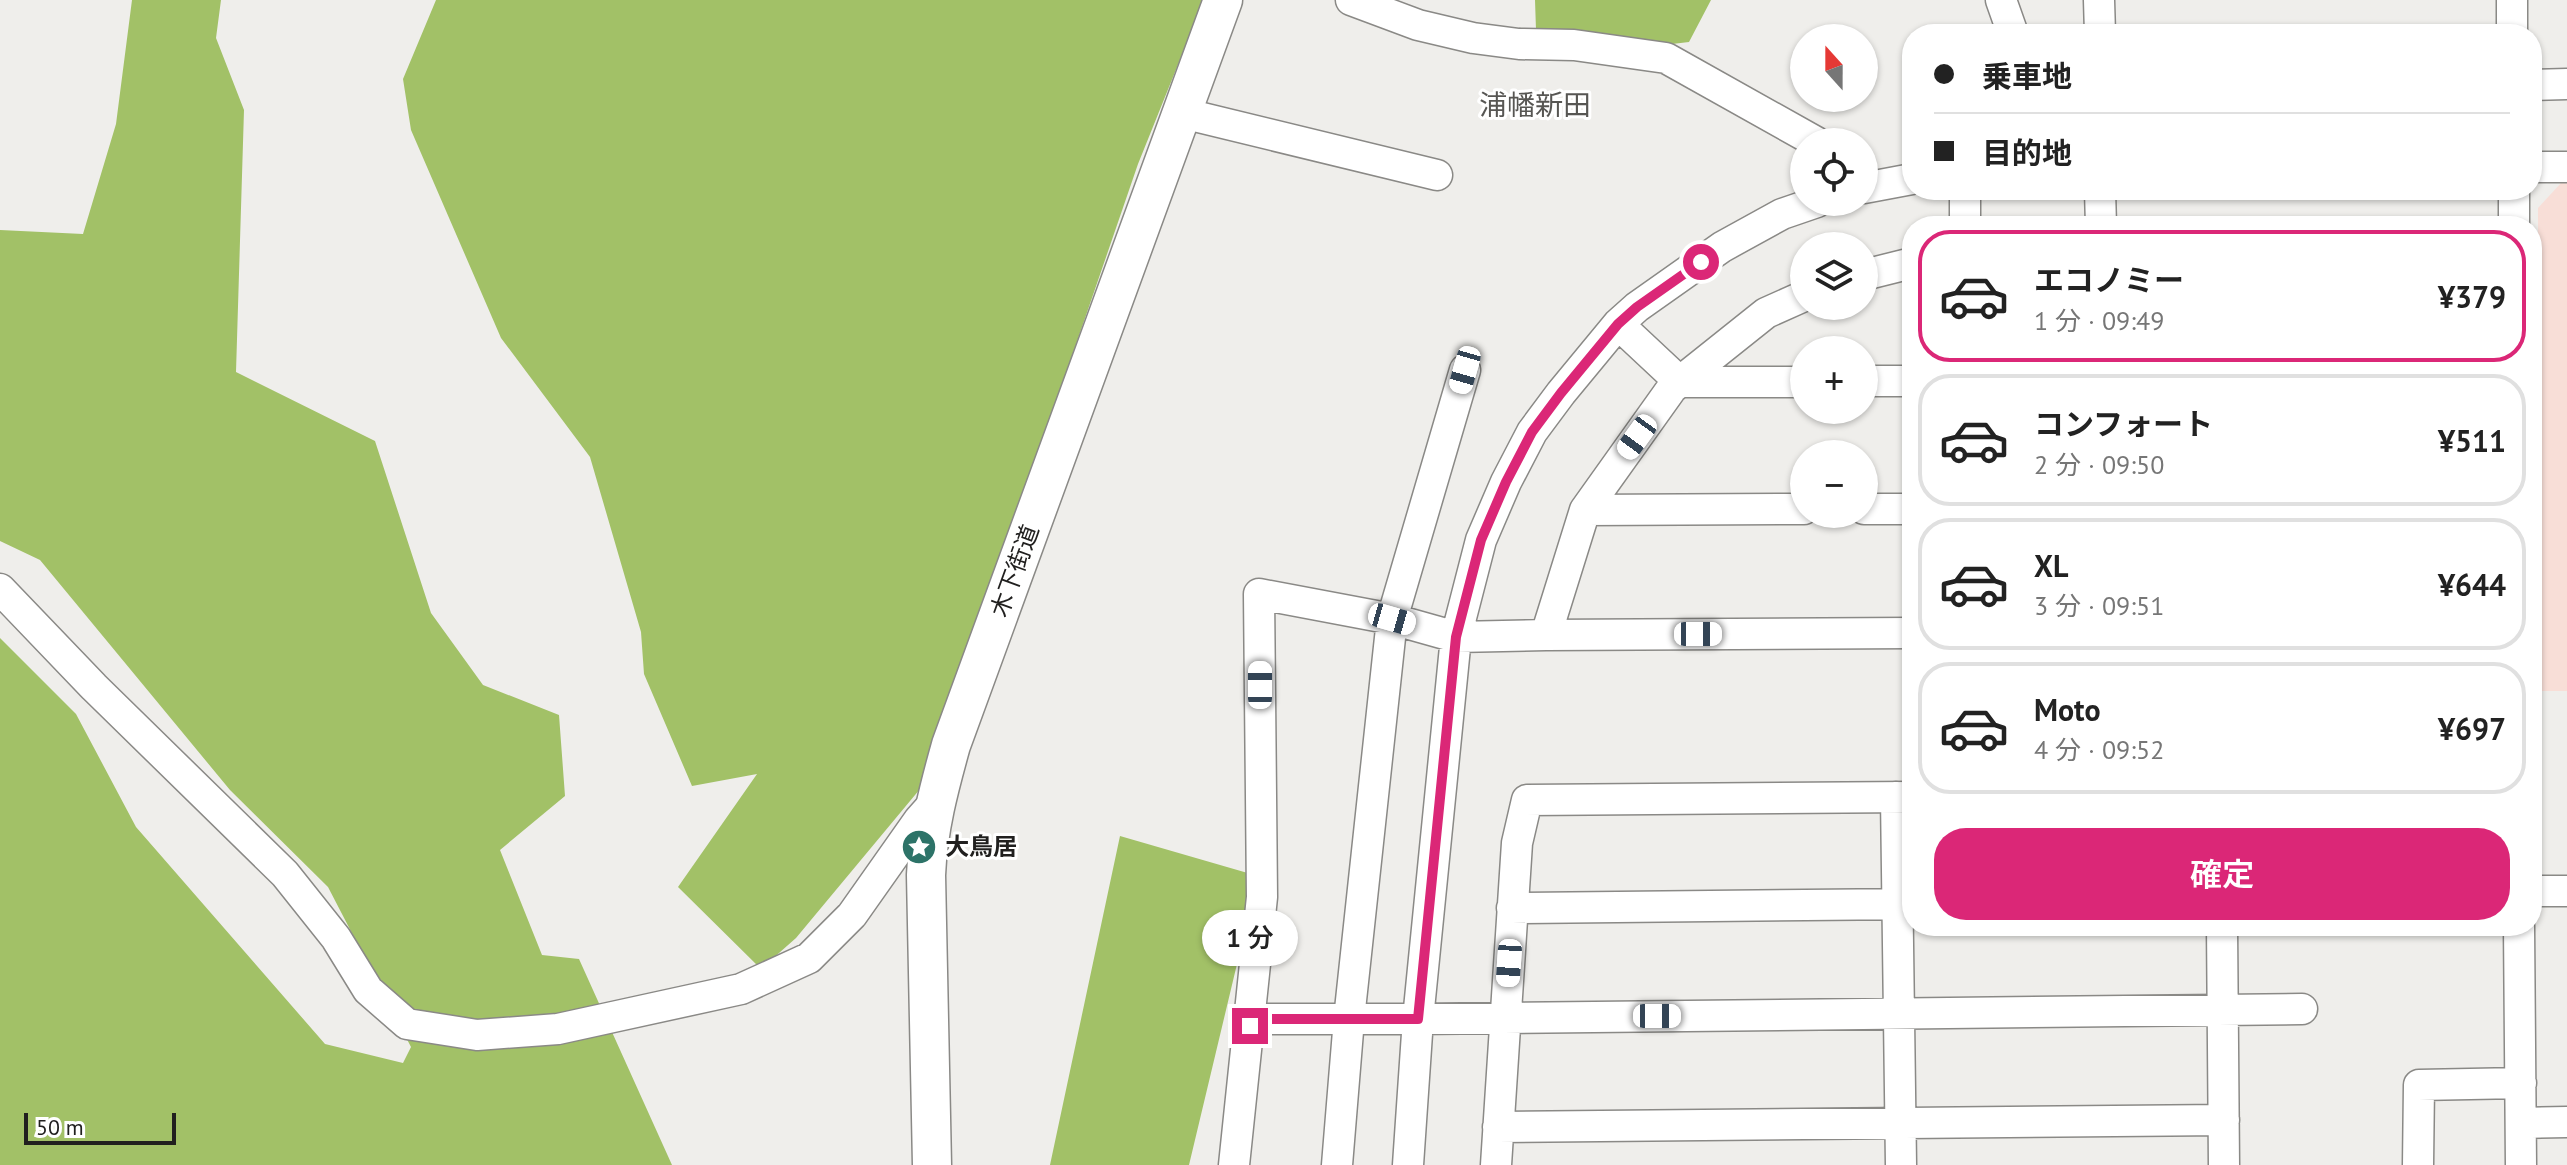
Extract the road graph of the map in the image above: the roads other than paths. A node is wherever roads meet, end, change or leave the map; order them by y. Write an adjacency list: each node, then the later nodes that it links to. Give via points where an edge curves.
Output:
1 (1223, 0): 11 (main road, 木下街道)
2 (1351, 0): 12 (street, via 1473,38 1666,58)
3 (2001, 0): 6 (street)
4 (2099, 0): 7 (street)
5 (2512, 0): 8 (street)
6 (2009, 24)
7 (2100, 24)
8 (2512, 24)
9 (2567, 84): 10 (street)
10 (2542, 85)
11 (1182, 113): 15 (street); 38 (main road, 木下街道, via 951,745)
12 (1791, 128)
13 (2542, 167): 14 (street)
14 (2567, 167)
15 (1437, 175)
16 (1902, 180): 17 (street)
17 (1878, 181)
18 (1790, 211): 22 (street, via 1722,247)
19 (1902, 266): 20 (street)
20 (1878, 272)
21 (1790, 302): 26 (street, via 1766,313)
22 (1618, 324): 26 (street); 36 (street, via 1532,432 1506,482 1481,540)
23 (1465, 370): 33 (street)
24 (1878, 381): 25 (street)
25 (1902, 381)
26 (1680, 382): 27 (street); 31 (street)
27 (1790, 382)
28 (1790, 509): 31 (street)
29 (1878, 509): 30 (street)
30 (1902, 509)
31 (1585, 510): 35 (street)
32 (0, 589): 38 (street, via 285,874 336,938 368,990 407,1024 477,1035 558,1029 741,989 809,958 852,915)
33 (1392, 619): 36 (street); 43 (street, via 1259,594); 52 (street)
34 (1902, 633): 35 (street)
35 (1546, 635): 36 (street)
36 (1456, 637): 53 (street)
37 (1902, 797): 42 (street, via 1527,800)
38 (935, 802): 60 (main road, 木下街道, via 926,875)
39 (2542, 891): 40 (street)
40 (2567, 891)
41 (1902, 904): 42 (street)
42 (1512, 908): 50 (street)
43 (1259, 921): 51 (street); 61 (street, via 1249,930)
44 (1904, 936): 49 (street)
45 (2222, 936): 48 (street)
46 (2519, 936): 54 (street)
47 (2302, 1009): 48 (street)
48 (2223, 1010): 49 (street); 55 (street)
49 (1899, 1014): 50 (street); 57 (street)
50 (1505, 1018): 53 (street); 59 (street)
51 (1250, 1019): 52 (street); 62 (street)
52 (1349, 1019): 53 (street); 63 (street)
53 (1418, 1019): 64 (street)
54 (2521, 1083): 58 (street); 68 (street, via 2419,1085)
55 (2224, 1120): 57 (street); 67 (street)
56 (2567, 1122): 58 (street)
57 (1900, 1123): 59 (street); 66 (street)
58 (2521, 1123): 69 (street)
59 (1498, 1127): 65 (street)
60 (932, 1165)
61 (1220, 1165)
62 (1234, 1165)
63 (1337, 1165)
64 (1408, 1165)
65 (1496, 1165)
66 (1901, 1165)
67 (2224, 1165)
68 (2418, 1165)
69 (2521, 1165)

